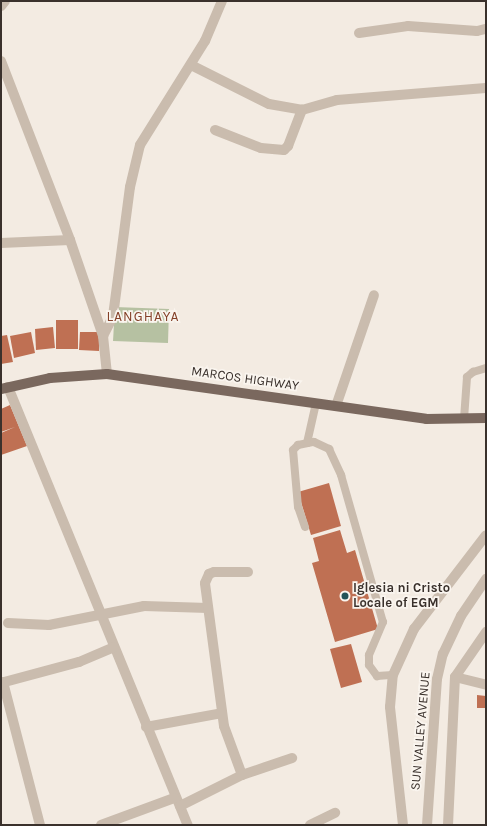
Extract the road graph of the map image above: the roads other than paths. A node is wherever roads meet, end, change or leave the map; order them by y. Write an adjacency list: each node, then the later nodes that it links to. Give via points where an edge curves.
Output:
1 (5, 1): 3 (street)
2 (222, 1): 7 (street, via 205,41)
3 (1, 6)
4 (486, 29): 5 (street, via 477,31 408,26)
5 (359, 33)
6 (1, 61): 11 (street)
7 (191, 65): 9 (street, via 270,104); 14 (street, via 140,145 130,187 113,316)
8 (486, 88): 9 (street, via 337,100)
9 (302, 110): 10 (street, via 288,146 284,150 261,148)
10 (215, 130)
11 (70, 240): 12 (street); 14 (street)
12 (1, 243)
13 (374, 295): 19 (street)
14 (103, 336): 16 (street)
15 (486, 368): 21 (lane, via 467,377)
16 (107, 374): 17 (main road, MARCOS HIGHWAY, via 50,378); 18 (main road, MARCOS HIGHWAY)
17 (5, 388): 28 (street)
18 (316, 403): 19 (main road, MARCOS HIGHWAY); 22 (lane)
19 (336, 406): 21 (main road, MARCOS HIGHWAY, via 426,419)
20 (486, 418): 21 (main road, MARCOS HIGHWAY)
21 (464, 419)
22 (307, 442): 23 (lane, via 293,450 298,506); 32 (lane, via 329,449 341,475 383,622 369,655 369,665 377,676)
23 (305, 527)
24 (486, 536): 32 (street, SUN VALLEY AVENUE, via 414,629)
25 (248, 572): 27 (street, via 209,574 205,583)
26 (486, 579): 47 (street, SUN VALLEY AVENUE, via 461,616 443,654 437,679)
27 (208, 608): 28 (street, via 144,606); 36 (street)
28 (102, 616): 29 (street, via 49,625); 31 (street)
29 (8, 624)
30 (486, 632): 33 (street)
31 (114, 647): 34 (street, via 79,662); 37 (street)
32 (393, 675): 46 (street, SUN VALLEY AVENUE, via 390,706)
33 (455, 677): 35 (street); 48 (street)
34 (2, 682): 42 (street)
35 (486, 685)
36 (222, 713): 37 (street); 39 (street)
37 (146, 727): 40 (street)
38 (292, 758): 39 (street)
39 (242, 775): 40 (street)
40 (177, 802): 43 (street); 44 (street)
41 (335, 813): 45 (street)
42 (40, 825)
43 (101, 825)
44 (188, 825)
45 (310, 825)
46 (403, 825)
47 (427, 825)
48 (448, 825)

